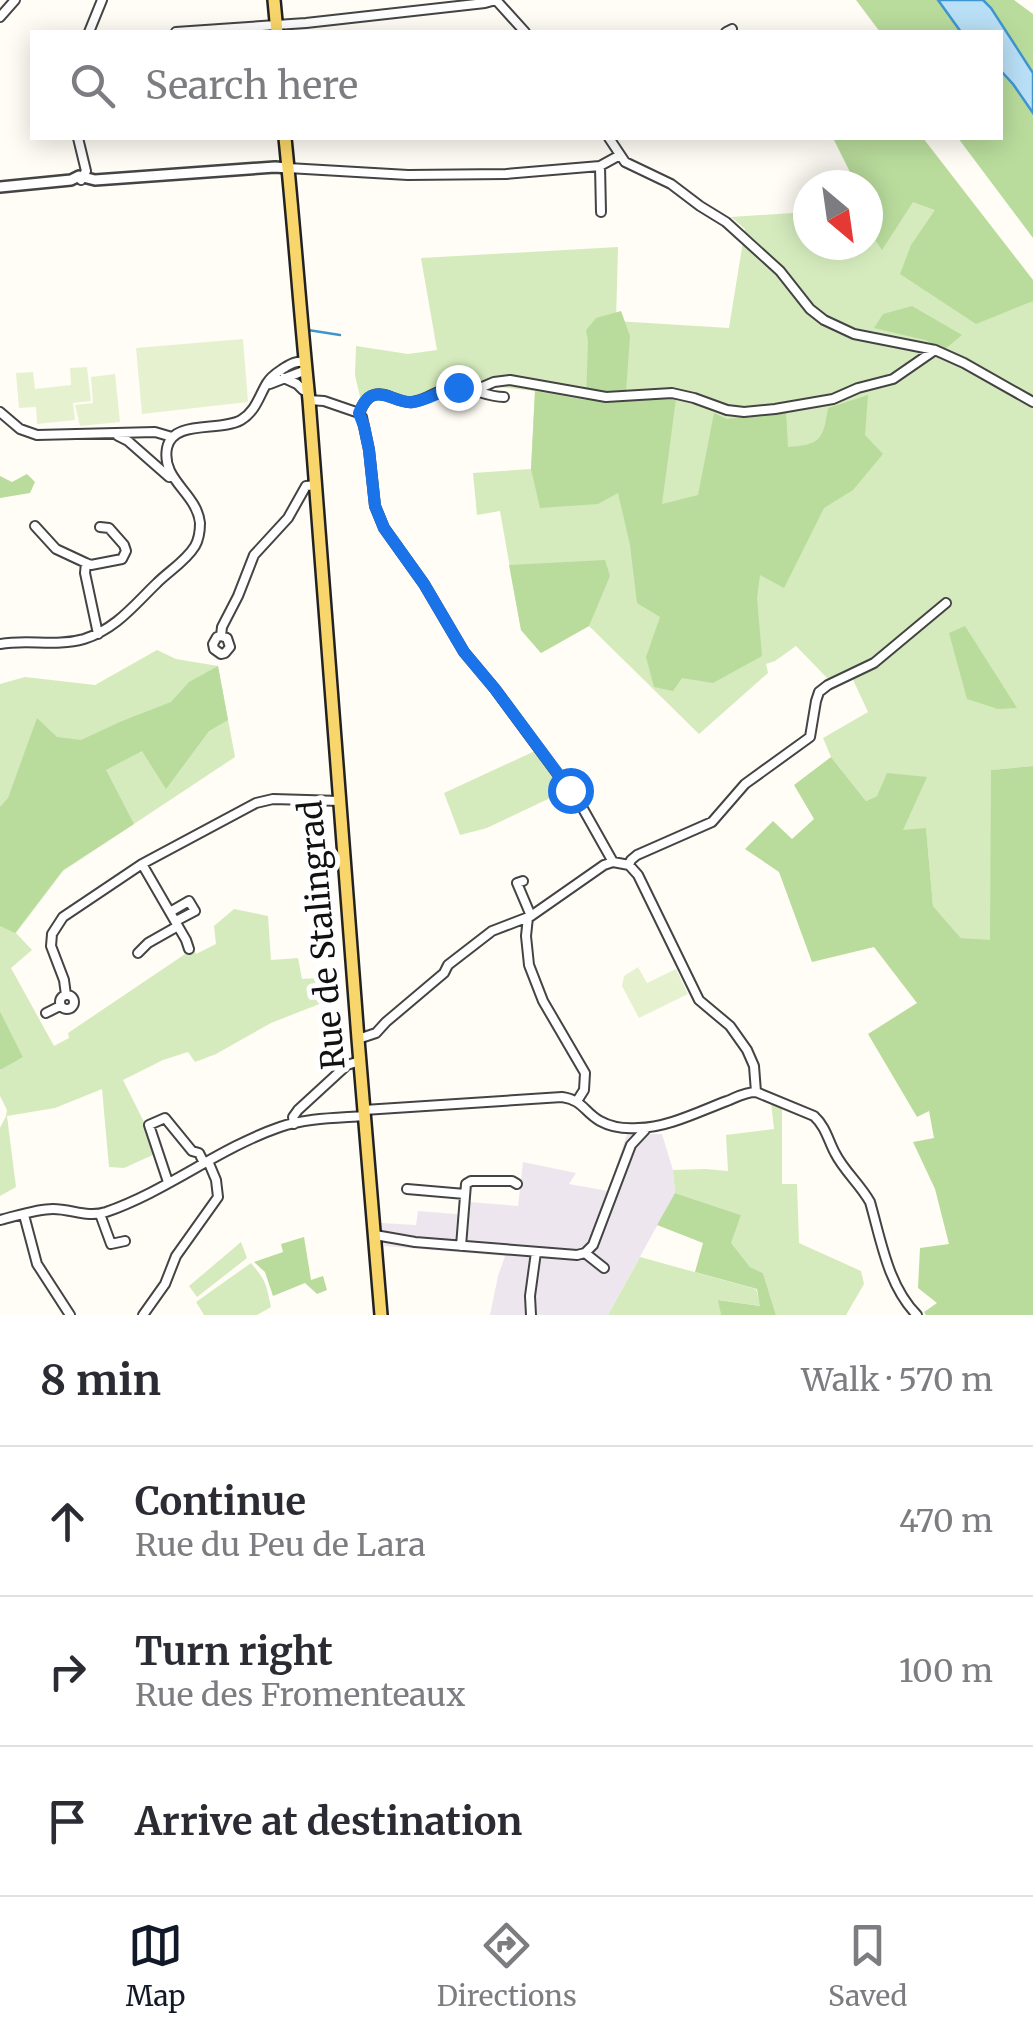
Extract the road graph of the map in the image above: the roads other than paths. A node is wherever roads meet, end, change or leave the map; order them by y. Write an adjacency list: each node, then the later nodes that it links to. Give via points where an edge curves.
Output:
1 (15, 0): 6 (street)
2 (102, 0): 8 (street)
3 (274, 0): 7 (main road)
4 (496, 0): 5 (street); 10 (street)
5 (448, 4): 7 (street)
6 (0, 17)
7 (276, 29): 9 (street)
8 (89, 30)
9 (243, 30)
10 (523, 30)
11 (76, 140): 17 (street)
12 (285, 140): 16 (main road, Rue de Stalingrad)
13 (609, 140): 14 (street)
14 (620, 155): 15 (street); 20 (street, via 726,222 824,320 854,334)
15 (600, 166): 16 (street, via 522,174); 19 (street)
16 (288, 173): 17 (street, via 275,167); 21 (main road, Rue de Stalingrad)
17 (79, 177): 18 (street)
18 (0, 188)
19 (601, 212)
20 (935, 350): 24 (street, via 893,379 775,410 727,410 672,392 606,397 510,380); 27 (street)
21 (303, 366): 22 (street); 23 (street, via 273,376); 25 (main road, Rue de Stalingrad)
22 (284, 378): 23 (street); 25 (street)
23 (266, 386): 31 (street, via 246,418)
24 (474, 391): 26 (street); 29 (street, via 447,388 407,403 377,394)
25 (305, 397): 29 (street); 33 (main road, Rue de Stalingrad)
26 (504, 397)
27 (1033, 402)
28 (0, 412): 30 (street, via 37,435)
29 (359, 413): 42 (street, via 384,528 464,652 582,807)
30 (114, 434): 31 (street); 32 (street)
31 (172, 438): 32 (street, via 167,456)
32 (174, 481): 38 (street, via 199,517 196,544)
33 (313, 485): 39 (street, via 254,555); 41 (main road, Rue de Stalingrad)
34 (35, 526): 36 (street, via 50,545)
35 (100, 527): 36 (street, via 109,528 126,555)
36 (86, 563): 38 (street)
37 (946, 603): 44 (street, via 874,663 820,692 810,737 745,784 712,822 638,855)
38 (98, 634): 40 (street, via 55,644)
39 (221, 636)
40 (0, 644)
41 (340, 801): 43 (street, via 256,803); 56 (main road, Rue de Stalingrad)
42 (613, 862): 44 (street); 47 (street)
43 (142, 864): 46 (street); 51 (street, via 56,924 51,946)
44 (630, 866): 58 (street, via 698,1000 747,1050)
45 (523, 881): 47 (street, via 517,883)
46 (170, 912): 48 (street); 48 (street, via 189,901 194,910)
47 (529, 916): 56 (street, via 492,931 376,1033); 59 (street, via 529,966 585,1073)
48 (177, 924): 49 (street); 50 (street)
49 (189, 949)
50 (138, 952)
51 (66, 995): 52 (street); 53 (street, via 74,999)
52 (60, 1006): 53 (street); 54 (street)
53 (72, 1008): 55 (street)
54 (46, 1013)
55 (80, 1020)
56 (358, 1039): 57 (main road, Rue de Stalingrad)
57 (360, 1061): 60 (main road, Rue de Stalingrad); 61 (street, via 347,1064 298,1110)
58 (756, 1092): 62 (street); 81 (street, via 820,1122 864,1190 895,1286)
59 (577, 1101): 60 (street, via 537,1098); 62 (street, via 611,1125)
60 (364, 1113): 61 (street); 71 (main road, Rue de Stalingrad)
61 (294, 1124): 63 (street)
62 (649, 1128): 75 (street, via 632,1145)
63 (206, 1162): 64 (street); 64 (street, via 165,1118 148,1125); 78 (street, via 218,1197)
64 (168, 1182): 68 (street)
65 (517, 1184): 67 (street, via 471,1181)
66 (407, 1189): 67 (street)
67 (464, 1194): 73 (street)
68 (100, 1214): 69 (street, via 47,1209); 72 (street, via 111,1244)
69 (24, 1215): 70 (street); 77 (street, via 34,1256 60,1309)
70 (0, 1220)
71 (375, 1235): 73 (street); 79 (main road, Rue de Stalingrad)
72 (125, 1241)
73 (460, 1246): 74 (street)
74 (536, 1252): 75 (street); 80 (street)
75 (586, 1253): 76 (street)
76 (604, 1268)
77 (70, 1315)
78 (143, 1315)
79 (382, 1315)
80 (531, 1315)
81 (917, 1315)

